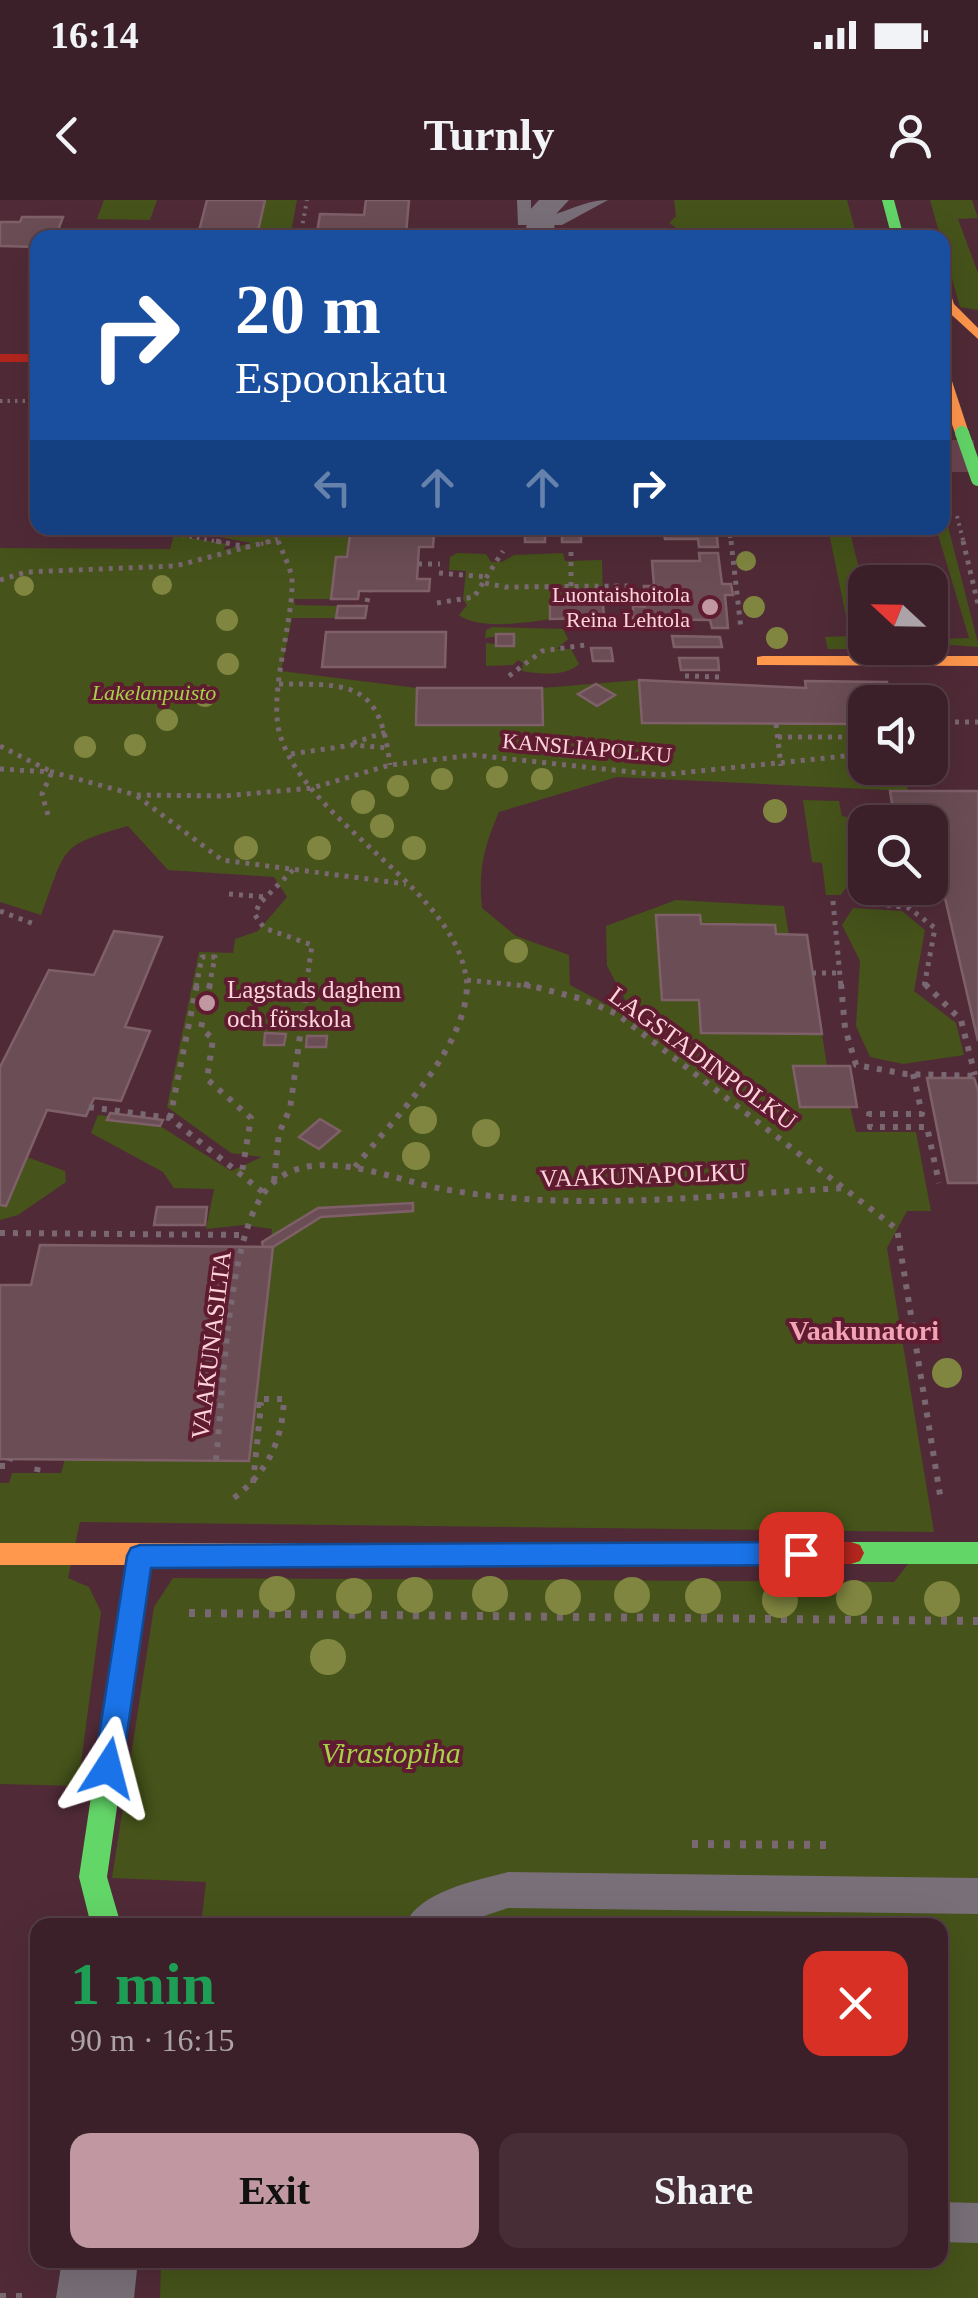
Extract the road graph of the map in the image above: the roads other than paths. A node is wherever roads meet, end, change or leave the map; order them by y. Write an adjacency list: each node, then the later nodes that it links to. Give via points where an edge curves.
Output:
1 (601, 200): 3 (lane, via 557,222)
2 (888, 200): 4 (street)
3 (539, 215)
4 (896, 230)
5 (950, 307): 7 (street)
6 (950, 331): 7 (street)
7 (978, 335)
8 (0, 344): 9 (street)
9 (30, 344)
10 (0, 358): 11 (street)
11 (30, 358)
12 (950, 370): 13 (street)
13 (971, 370)
14 (950, 395): 15 (street, bridge)
15 (978, 479)
16 (764, 661): 17 (street)
17 (978, 661)
18 (969, 1553): 20 (street)
19 (0, 1554): 20 (street)
20 (140, 1556): 22 (street, via 93,1877)
21 (978, 1896): 23 (lane, via 508,1890)
22 (104, 1918)
23 (435, 1918)
24 (948, 2222): 25 (lane)
25 (978, 2222)
26 (99, 2268): 27 (street)
27 (95, 2298)

